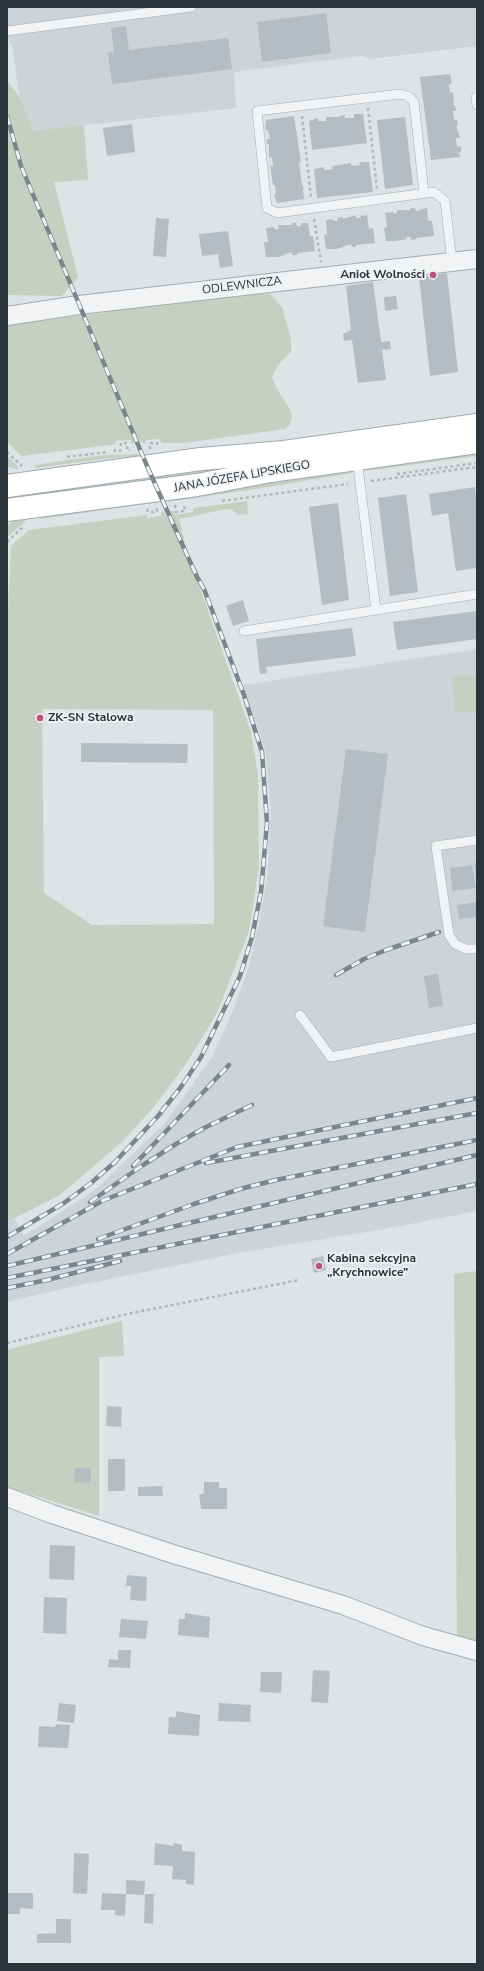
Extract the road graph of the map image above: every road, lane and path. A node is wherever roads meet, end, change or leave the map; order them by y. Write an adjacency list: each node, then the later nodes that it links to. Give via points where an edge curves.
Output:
1 (191, 7): 2 (lane)
2 (7, 31)
3 (366, 98): 4 (lane); 5 (lane, via 400,94 408,96 414,102); 6 (path)
4 (301, 106): 7 (path); 7 (lane, via 256,111 267,208 277,213)
5 (424, 192): 6 (lane); 9 (lane, via 434,192 445,201)
6 (378, 199): 7 (lane)
7 (312, 208): 10 (path)
8 (477, 259): 9 (street, ODLEWNICZA)
9 (452, 262): 10 (street, ODLEWNICZA)
10 (324, 277): 11 (street, ODLEWNICZA)
11 (7, 316)
12 (477, 426): 15 (main road, JANA JÓZEFA LIPSKIEGO)
13 (477, 442): 15 (main road, JANA JÓZEFA LIPSKIEGO)
14 (115, 447): 16 (path)
15 (356, 451): 18 (lane); 19 (main road, JANA JÓZEFA LIPSKIEGO, via 284,452 201,459); 21 (main road, JANA JÓZEFA LIPSKIEGO, via 197,485)
16 (115, 452)
17 (477, 467): 18 (path)
18 (361, 482): 20 (path); 25 (lane)
19 (7, 486)
20 (216, 502)
21 (7, 510)
22 (29, 522): 23 (path)
23 (7, 542)
24 (477, 594): 25 (lane)
25 (376, 610): 26 (lane)
26 (244, 631)
27 (477, 840): 28 (lane, via 436,846 448,934 455,944 466,949)
28 (477, 949)
29 (300, 1015): 30 (lane, via 331,1057)
30 (477, 1028)
31 (299, 1280): 32 (path, via 127,1314)
32 (7, 1343)
33 (7, 1497): 34 (street, via 173,1554 343,1605 423,1636)
34 (477, 1651)

